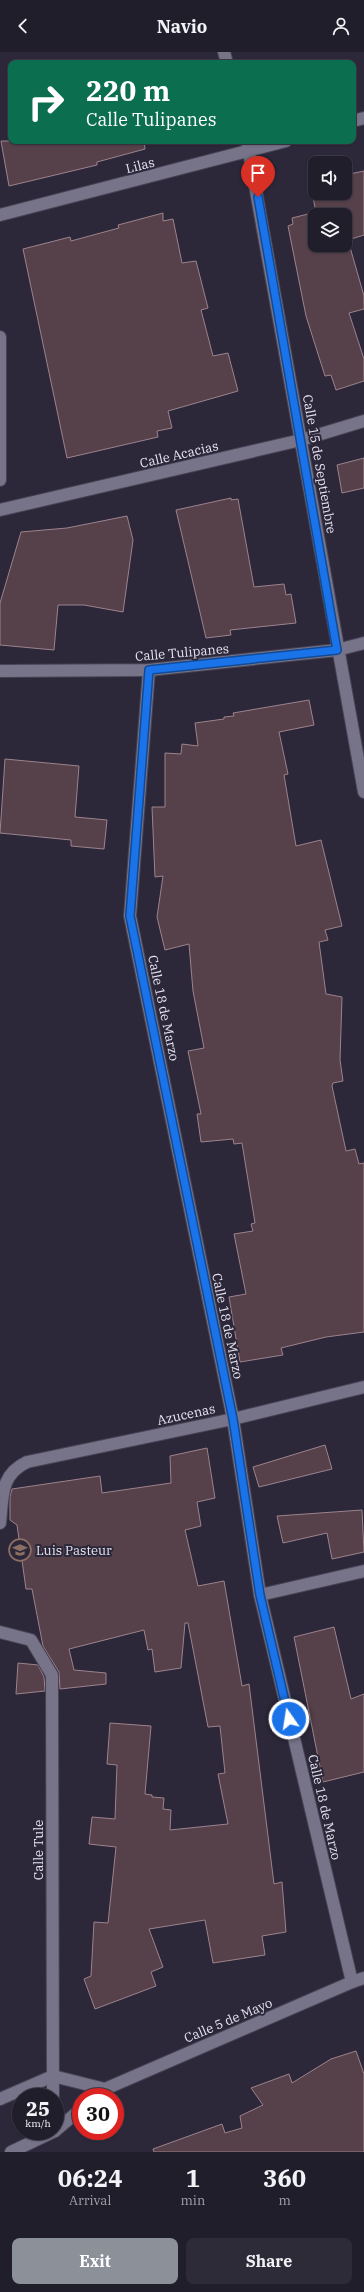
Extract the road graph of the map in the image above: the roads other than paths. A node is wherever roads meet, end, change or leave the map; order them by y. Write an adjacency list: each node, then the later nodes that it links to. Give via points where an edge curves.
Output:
1 (264, 144): 2 (street, Lilas)
2 (249, 146): 3 (street, Lilas); 6 (street, Calle 15 de Septiembre)
3 (0, 215)
4 (0, 337): 7 (street)
5 (364, 421): 6 (street, Calle Acacias)
6 (301, 440): 8 (street, Calle Acacias); 10 (street, Calle 15 de Septiembre)
7 (0, 480)
8 (0, 510)
9 (364, 643): 10 (street, Calle Tulipanes)
10 (337, 650): 11 (street, Calle Tulipanes); 13 (street, Calle 15 de Septiembre)
11 (149, 670): 12 (street, Calle Tulipanes); 15 (street, Calle 18 de Marzo, via 130,916)
12 (0, 671)
13 (364, 792)
14 (364, 1387): 15 (street, Azucenas)
15 (233, 1419): 16 (street, Azucenas, via 27,1462 14,1468 5,1483); 18 (street, Calle 18 de Marzo)
16 (0, 1523)
17 (364, 1571): 18 (street)
18 (260, 1595): 20 (street, Calle 18 de Marzo)
19 (0, 1632): 21 (street, Calle Tule, via 31,1640 52,1675)
20 (358, 1980): 24 (street, Calle 5 de Mayo)
21 (53, 2076): 22 (street, Calle Tule); 23 (street, Calle 5 de Mayo); 25 (street)
22 (53, 2088)
23 (86, 2088)
24 (111, 2088)
25 (0, 2099)
26 (72, 2116): 27 (street)
27 (64, 2123)
28 (36, 2140): 29 (street)
29 (11, 2152)

